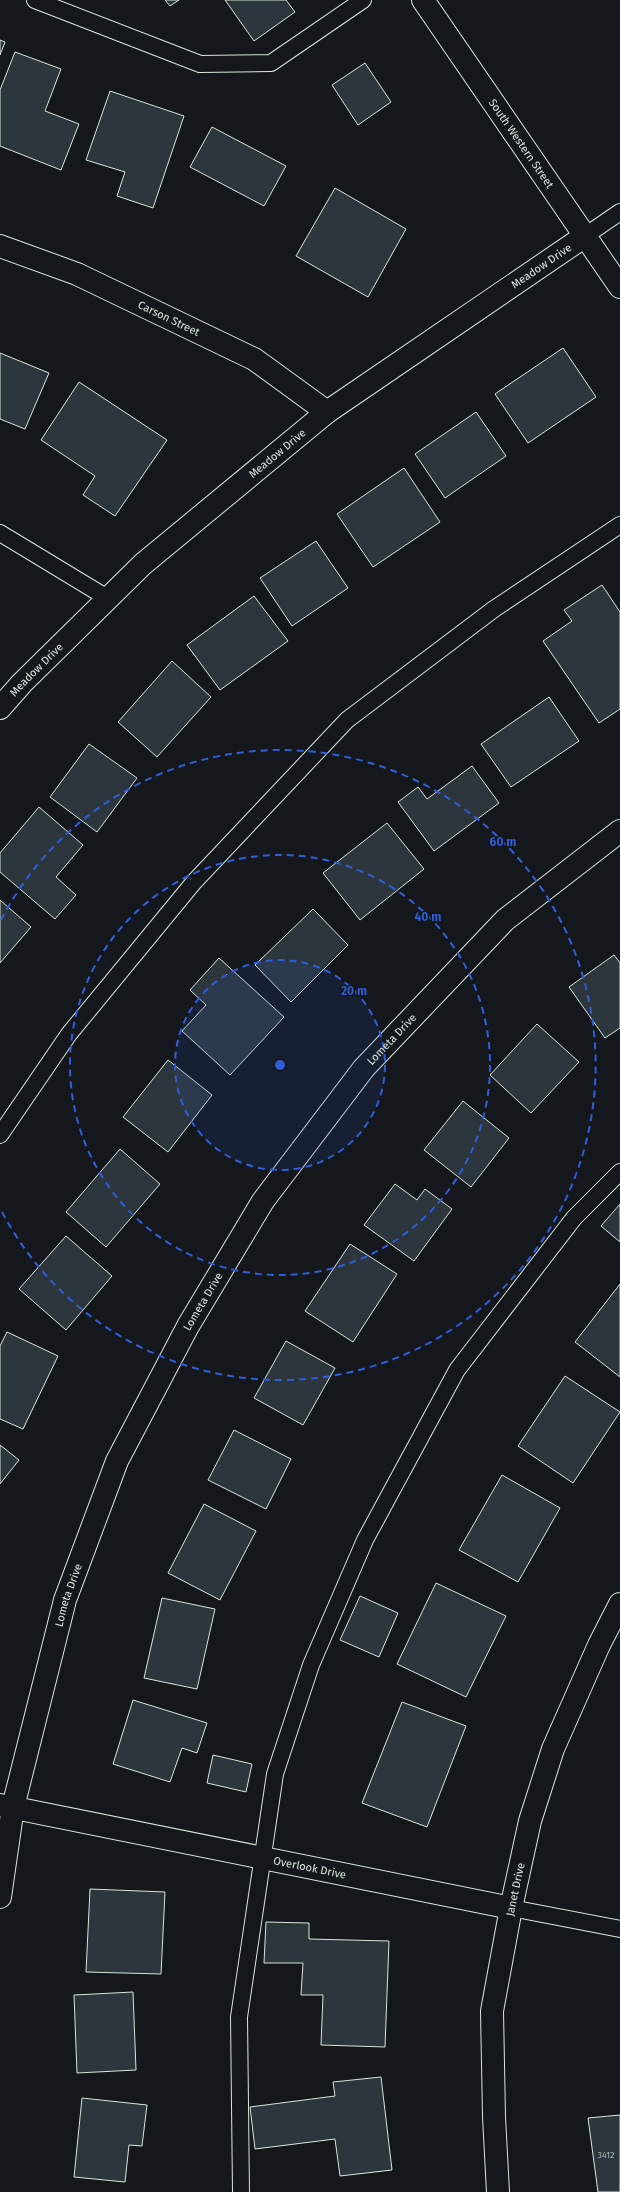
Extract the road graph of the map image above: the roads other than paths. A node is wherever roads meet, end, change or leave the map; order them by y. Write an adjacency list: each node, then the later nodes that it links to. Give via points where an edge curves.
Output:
1 (35, 0): 2 (lane, via 200,64 271,63)
2 (363, 0)
3 (424, 0): 5 (street, South Western Street)
4 (620, 212): 5 (lane)
5 (585, 236): 7 (street, South Western Street); 8 (street, Meadow Drive)
6 (0, 246): 8 (street, Carson Street, via 77,274 254,359)
7 (620, 286)
8 (327, 412): 11 (street, Meadow Drive, via 143,564)
9 (620, 525): 14 (lane, via 494,609 347,720 194,882 69,1034)
10 (0, 533): 11 (lane)
11 (109, 599): 12 (street, Meadow Drive, via 22,683)
12 (0, 708)
13 (620, 831): 17 (street, Lometa Drive, via 505,920 364,1068 263,1201 188,1326 117,1461 65,1600)
14 (0, 1136)
15 (620, 1172): 18 (lane, via 574,1218 457,1370 365,1540 311,1665 275,1774)
16 (620, 1604): 20 (street, Janet Drive, via 553,1749 530,1821)
17 (6, 1806): 18 (street, Overlook Drive); 19 (street, Lometa Drive)
18 (262, 1858): 20 (street, Overlook Drive); 22 (lane, via 239,2017)
19 (0, 1897)
20 (511, 1908): 21 (lane, Overlook Drive); 23 (street, Janet Drive, via 492,2011)
21 (620, 1929)
22 (241, 2192)
23 (498, 2192)

